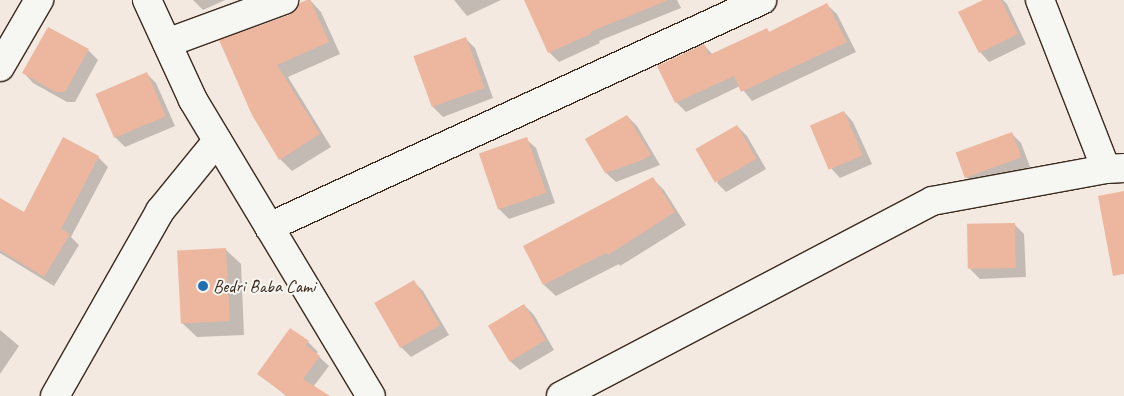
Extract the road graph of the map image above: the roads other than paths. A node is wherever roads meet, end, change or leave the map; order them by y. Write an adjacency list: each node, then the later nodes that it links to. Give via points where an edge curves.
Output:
1 (39, 0): 7 (street)
2 (147, 0): 6 (street)
3 (284, 0): 6 (street)
4 (762, 0): 10 (street)
5 (1040, 0): 9 (street)
6 (167, 43): 8 (street, via 193,100)
7 (0, 67)
8 (217, 140): 10 (street); 11 (street, via 160,211)
9 (1115, 168): 13 (street, via 932,201)
10 (270, 227): 12 (street)
11 (55, 396)
12 (371, 396)
13 (561, 396)

